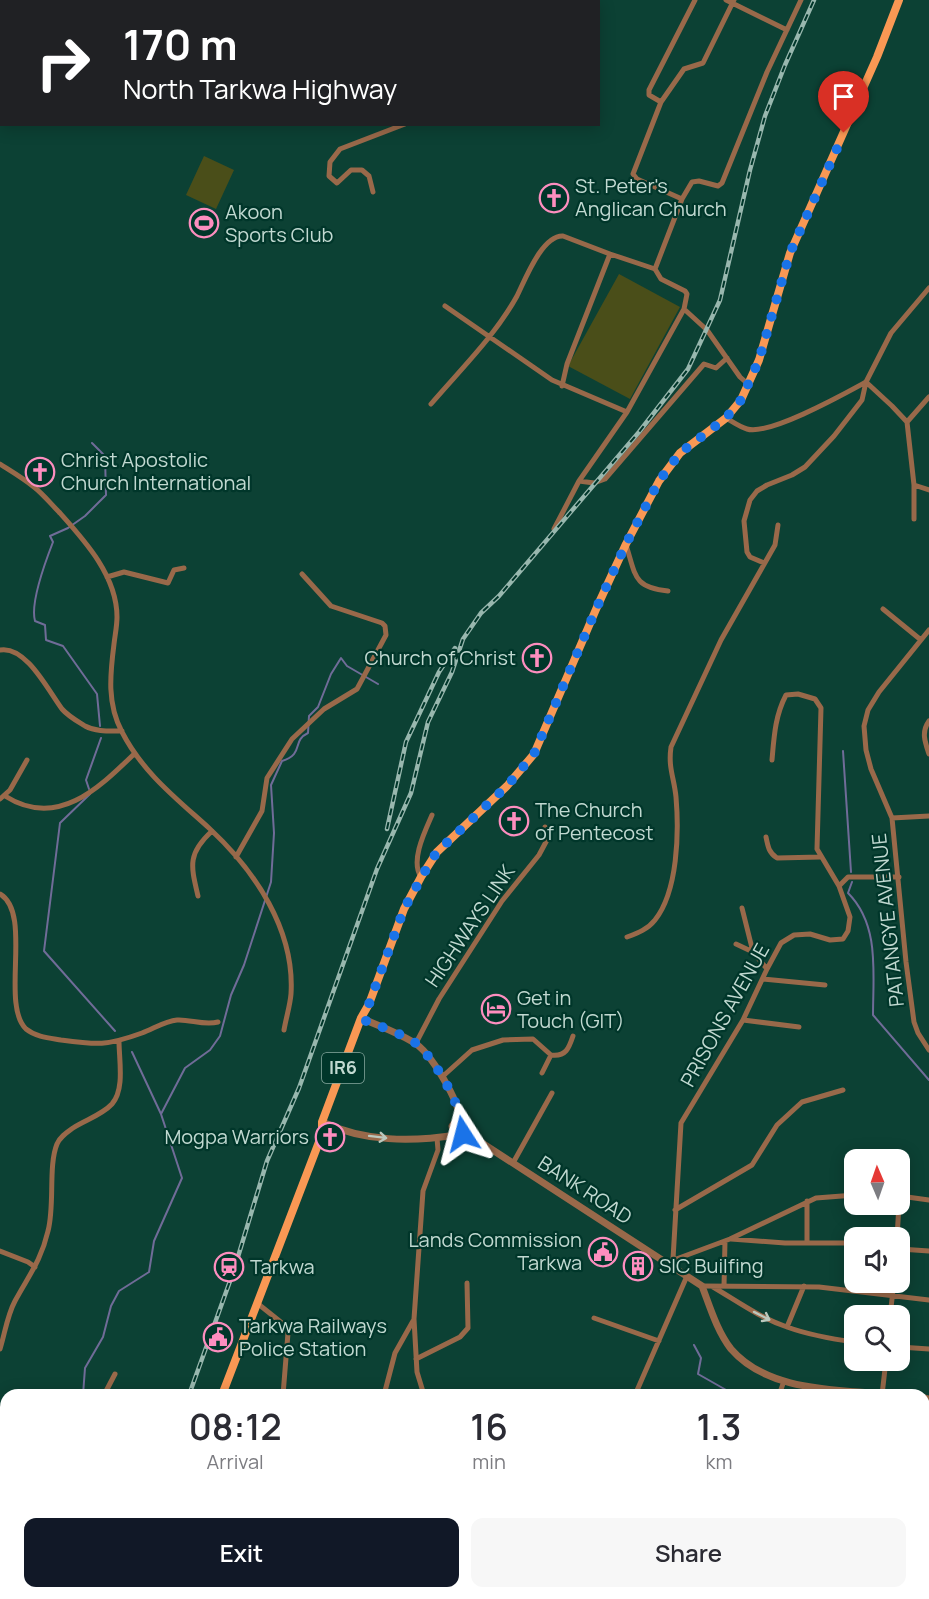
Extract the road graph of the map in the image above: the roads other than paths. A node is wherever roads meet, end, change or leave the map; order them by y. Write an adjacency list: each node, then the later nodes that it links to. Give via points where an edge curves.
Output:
1 (695, 0): 7 (street, via 649,90)
2 (726, 0): 5 (street)
3 (801, 0): 6 (street)
4 (899, 0): 19 (main road, IR6, via 790,253)
5 (733, 2): 6 (street); 7 (street, via 703,63 684,69)
6 (787, 30): 10 (street, via 722,183 718,186 694,181)
7 (661, 102): 10 (street, via 633,174 636,179)
8 (400, 126): 9 (street, via 340,149 330,162 329,176 337,183 351,170 362,170 369,176)
9 (373, 192)
10 (682, 199): 12 (street)
11 (610, 254): 12 (street); 16 (street, via 563,236 551,240); 20 (street)
12 (655, 268): 15 (street, via 660,279 685,291)
13 (929, 288): 18 (street, via 891,333)
14 (445, 306): 16 (street)
15 (684, 309): 17 (street, via 707,330); 23 (street)
16 (490, 336): 20 (street); 22 (street)
17 (728, 358): 19 (street); 27 (street, via 716,368 704,364 605,479 594,483)
18 (866, 382): 24 (street, via 765,429 748,430); 25 (street); 34 (street, via 862,400 805,467 767,484 750,500 744,521 747,552 750,558)
19 (749, 385): 24 (main road, IR6)
20 (562, 386): 23 (street)
21 (929, 397): 25 (street)
22 (431, 404)
23 (627, 412): 27 (street)
24 (726, 418): 33 (main road, IR6, via 680,453 659,481)
25 (907, 422): 28 (street)
26 (0, 464): 37 (street, via 34,487 74,528)
27 (579, 481): 32 (street)
28 (914, 485): 29 (street); 30 (street)
29 (929, 490)
30 (914, 519)
31 (778, 525): 34 (street, via 775,545)
32 (554, 529)
33 (626, 544): 38 (street, via 641,584); 58 (main road, IR6, via 534,754 507,786 437,852)
34 (764, 563): 64 (street, via 721,640 672,747 669,761 678,841 675,867 655,920)
35 (184, 568): 37 (street, via 173,572 168,583 124,572)
36 (302, 574): 56 (street, via 331,606 382,623 386,634 357,689 324,709 292,739 267,778 262,811)
37 (107, 577): 44 (street, via 117,616 110,692)
38 (668, 591)
39 (883, 609): 41 (street)
40 (929, 630): 41 (street, PATANGYE AVENUE)
41 (921, 640): 52 (street, PATANGYE AVENUE, via 879,692 864,726 871,769)
42 (0, 650): 44 (street, via 19,654 37,672 62,709 80,723 96,730)
43 (929, 721): 46 (street, via 924,739)
44 (122, 731): 45 (street)
45 (134, 754): 49 (street, via 102,785 73,802 46,810); 54 (street, via 166,790)
46 (929, 754)
47 (27, 760): 49 (street)
48 (772, 760): 57 (street, PRISONS AVENUE, via 774,731 786,695 815,699 822,721 816,827)
49 (3, 797)
50 (432, 815): 58 (street, via 419,851 417,871)
51 (929, 816): 52 (street)
52 (892, 818): 59 (street, PATANGYE AVENUE)
53 (545, 827): 77 (street, HIGHWAYS LINK, via 546,840 539,855 496,909)
54 (212, 831): 56 (street); 62 (street, via 196,848 192,862)
55 (766, 837): 57 (street, via 768,848 777,858)
56 (236, 857): 74 (street, via 262,891 285,941 291,997)
57 (820, 857): 60 (street, PRISONS AVENUE)
58 (421, 877): 70 (main road, IR6, via 404,909)
59 (899, 877): 60 (street, via 848,877); 78 (street, PATANGYE AVENUE, via 914,1022)
60 (839, 886): 67 (street, PRISONS AVENUE, via 850,917 843,939 794,935 782,943)
61 (0, 894): 76 (street, via 11,910 15,940 13,1004 25,1028 49,1038 91,1044)
62 (198, 896)
63 (742, 908): 66 (street)
64 (627, 937)
65 (736, 944): 66 (street)
66 (753, 952): 67 (street)
67 (766, 969): 68 (street, PRISONS AVENUE)
68 (763, 979): 69 (street); 71 (street, PRISONS AVENUE)
69 (825, 985)
70 (364, 1019): 77 (street); 85 (main road, IR6)
71 (743, 1020): 73 (street); 94 (street, PRISONS AVENUE, via 681,1123)
72 (218, 1022): 76 (street, via 176,1020)
73 (800, 1027)
74 (284, 1030)
75 (573, 1036): 79 (street, via 567,1051)
76 (119, 1041): 102 (street, via 120,1078 112,1103 63,1135 57,1144 51,1218)
77 (416, 1043): 81 (street)
78 (929, 1050)
79 (551, 1055): 80 (street); 81 (street, via 533,1039 503,1040 472,1050)
80 (542, 1073)
81 (442, 1077): 84 (street, via 456,1101)
82 (843, 1090): 94 (street, via 802,1101 777,1125 752,1165)
83 (552, 1093): 89 (street)
84 (460, 1121): 86 (street, via 465,1124); 87 (street, via 452,1126)
85 (323, 1126): 88 (street, one-way to 88, via 404,1140); 112 (main road, IR6)
86 (465, 1132): 87 (street); 89 (street, BANK ROAD)
87 (457, 1135): 88 (street)
88 (438, 1137): 115 (street, via 438,1150 423,1191)
89 (513, 1163): 101 (street, BANK ROAD)
90 (844, 1195): 93 (street)
91 (910, 1197): 92 (street)
92 (929, 1200)
93 (807, 1201): 95 (street); 96 (street)
94 (675, 1210): 101 (street, PRISONS AVENUE)
95 (727, 1240): 96 (street); 101 (street); 107 (street)
96 (807, 1242): 97 (street)
97 (844, 1243)
98 (910, 1250): 100 (street)
99 (0, 1251): 102 (street)
100 (929, 1251)
101 (670, 1261): 103 (street, BANK ROAD)
102 (35, 1267): 120 (street, via 15,1302)
103 (687, 1276): 105 (street, BANK ROAD); 118 (street)
104 (467, 1283): 122 (street, via 466,1332)
105 (702, 1286): 106 (street); 125 (street, via 731,1348 753,1368)
106 (712, 1286): 107 (street); 116 (street, one-way to 116)
107 (724, 1286): 108 (street)
108 (804, 1286): 110 (street); 116 (street)
109 (892, 1293): 110 (street)
110 (892, 1296): 111 (street); 113 (street)
111 (929, 1300)
112 (257, 1304): 127 (main road, IR6); 128 (street, via 282,1323 288,1333)
113 (891, 1305)
114 (594, 1318): 118 (street)
115 (414, 1319): 122 (street); 129 (street, via 395,1353)
116 (787, 1328): 117 (street)
117 (844, 1340)
118 (659, 1341): 131 (street)
119 (910, 1348): 121 (street)
120 (0, 1349)
121 (929, 1349)
122 (416, 1359): 130 (street)
123 (885, 1371): 134 (street)
124 (115, 1374): 126 (street)
125 (783, 1381): 132 (street); 133 (street)
126 (107, 1389)
127 (224, 1389)
128 (283, 1389)
129 (386, 1389)
130 (422, 1389)
131 (638, 1389)
132 (781, 1389)
133 (835, 1389)
134 (883, 1389)

